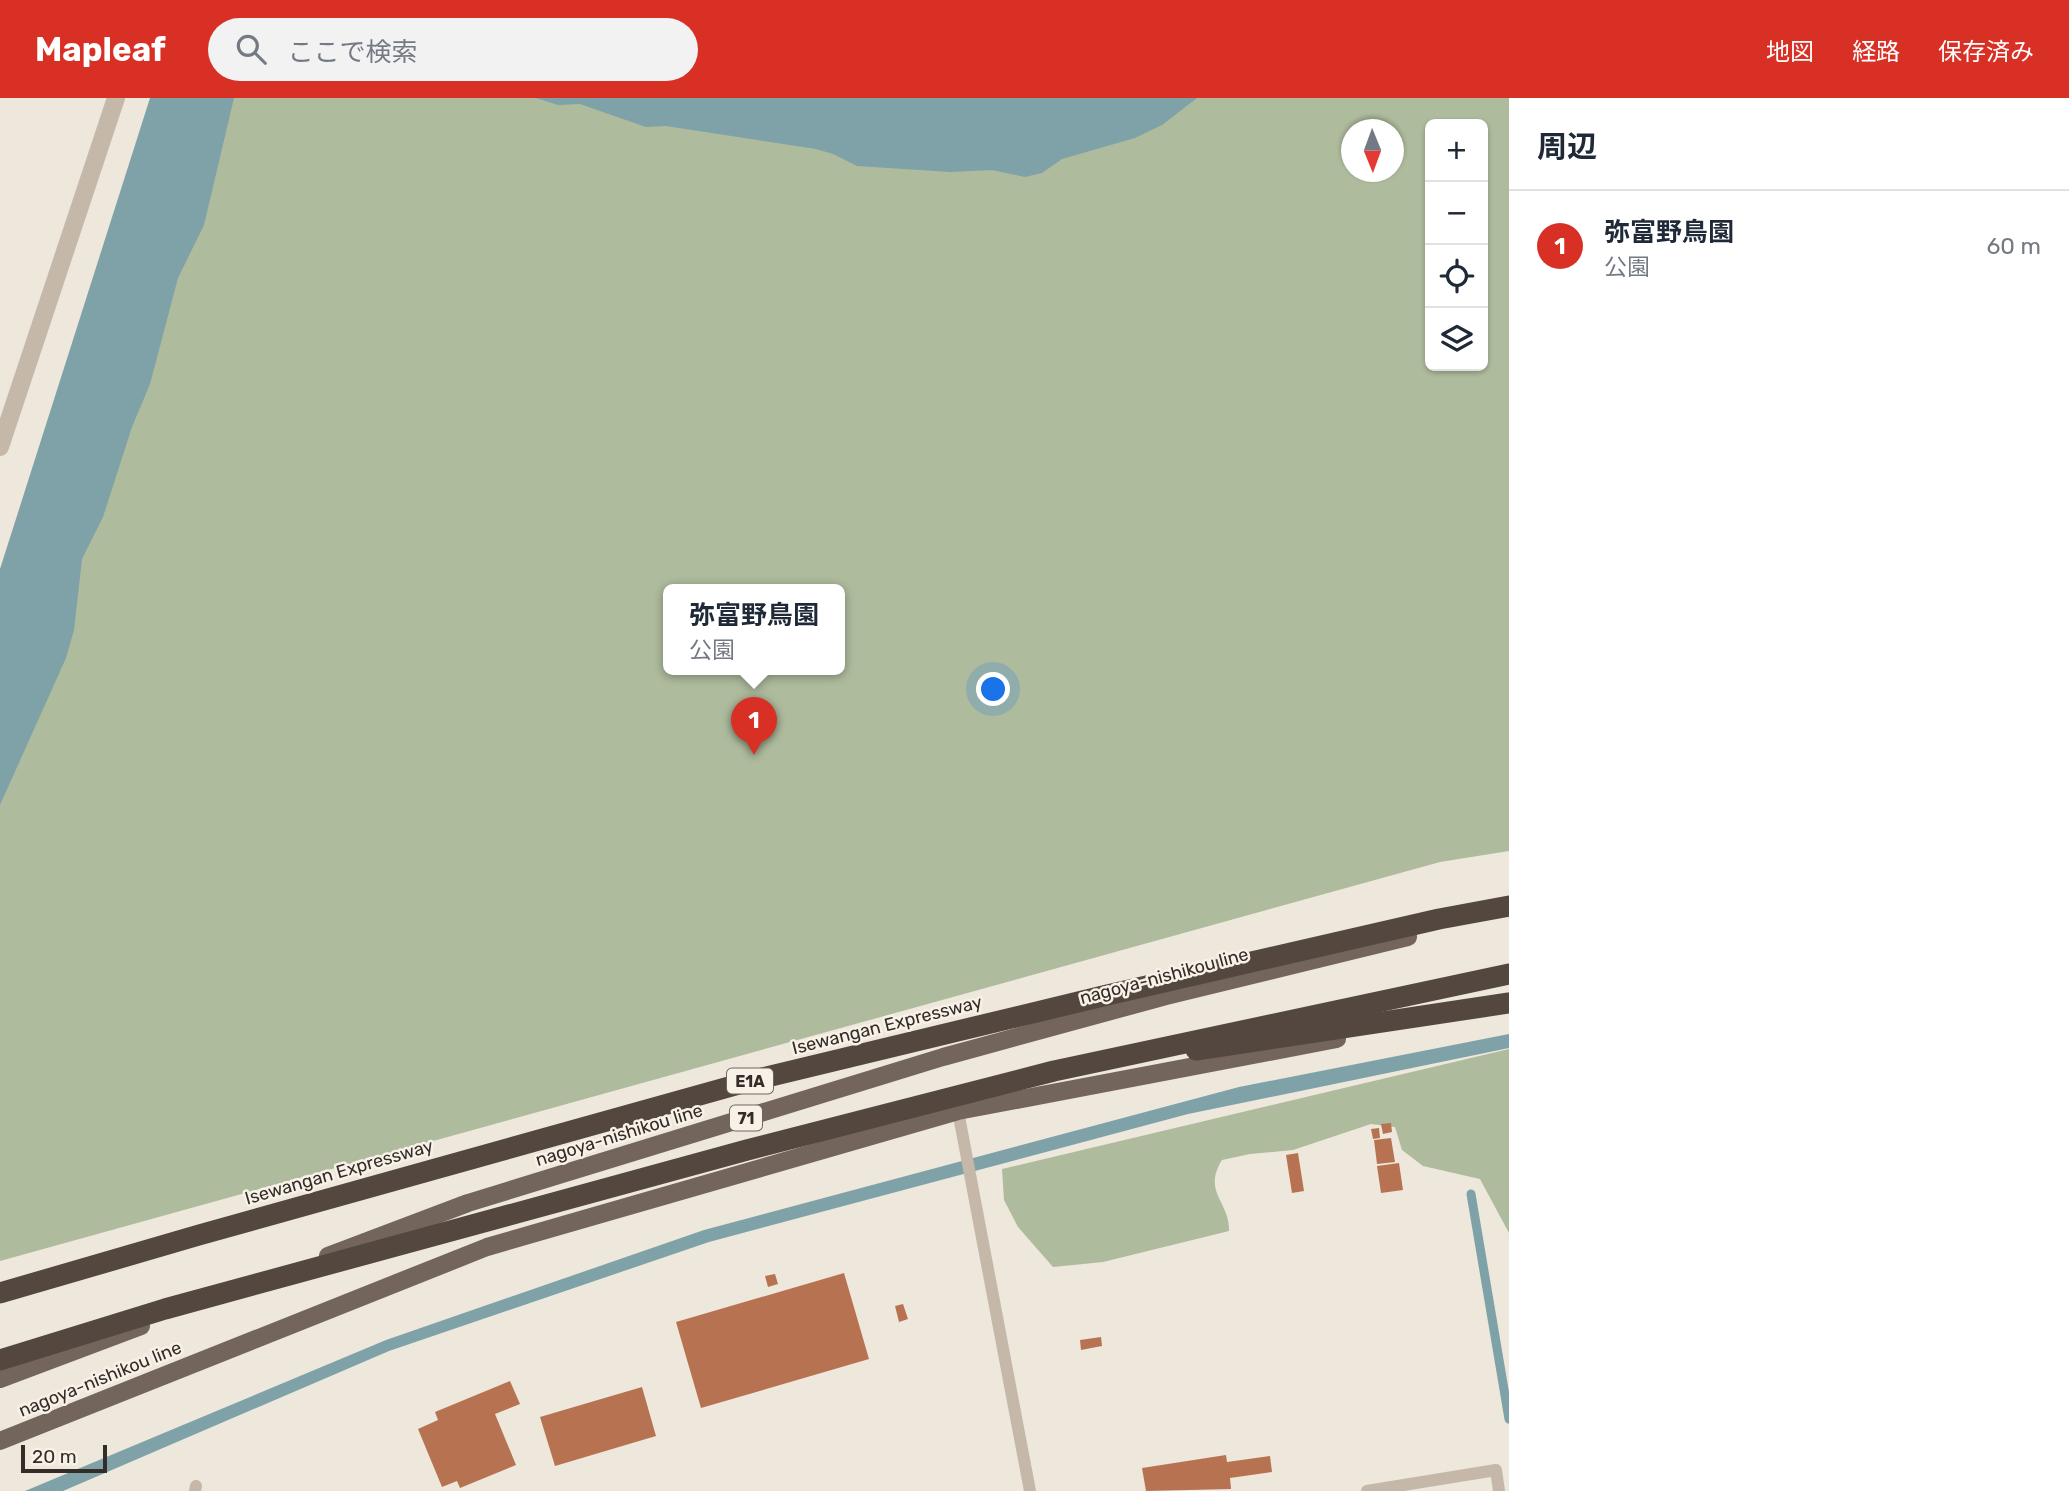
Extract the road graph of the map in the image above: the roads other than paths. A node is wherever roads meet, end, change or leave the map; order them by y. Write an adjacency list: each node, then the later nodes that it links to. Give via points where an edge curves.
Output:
1 (116, 98): 2 (street)
2 (0, 447)
3 (1509, 896): 6 (highway)
4 (1509, 906): 6 (highway, Isewangan Expressway / E1A)
5 (1509, 912): 13 (main road, nagoya-nishikou line / 71, via 956,1053 468,1203)
6 (1439, 919): 11 (highway, Isewangan Expressway / E1A, via 750,1081)
7 (1509, 974): 9 (highway, bridge)
8 (1509, 1004): 9 (highway, bridge); 10 (main road, nagoya-nishikou line)
9 (1054, 1071): 12 (highway, bridge, via 734,1153 165,1309)
10 (958, 1111): 14 (main road, nagoya-nishikou line, via 487,1247); 16 (lane)
11 (0, 1293)
12 (0, 1360)
13 (0, 1379)
14 (0, 1441)
15 (1502, 1469): 17 (lane); 18 (lane)
16 (1030, 1491)
17 (1367, 1491)
18 (1499, 1491)

